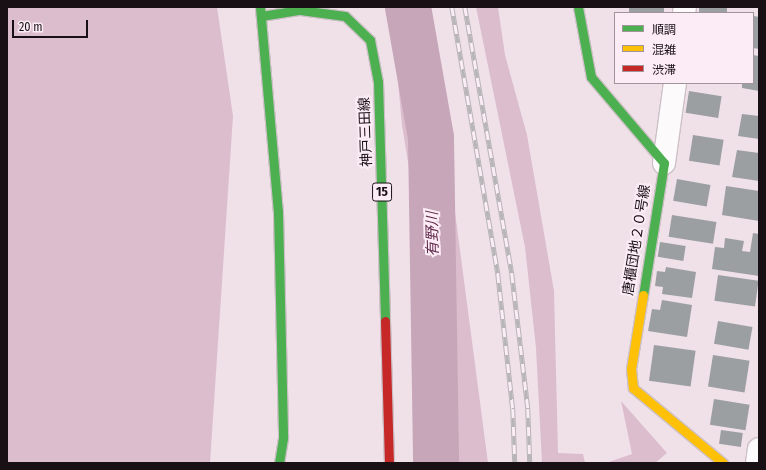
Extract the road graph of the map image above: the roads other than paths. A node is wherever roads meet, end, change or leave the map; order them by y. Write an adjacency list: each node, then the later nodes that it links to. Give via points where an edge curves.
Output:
1 (578, 7): 4 (main road, via 592,77)
2 (261, 11): 6 (main road, 神戸三田線 / 15, via 278,212 283,438); 7 (main road, 神戸三田線 / 15, via 300,10 345,16 370,40 378,82)
3 (675, 84): 4 (street)
4 (664, 163): 8 (main road, 唐櫃団地２０号線, via 631,368 633,388)
5 (759, 449): 9 (street)
6 (280, 463)
7 (389, 463)
8 (722, 463)
9 (757, 463)

